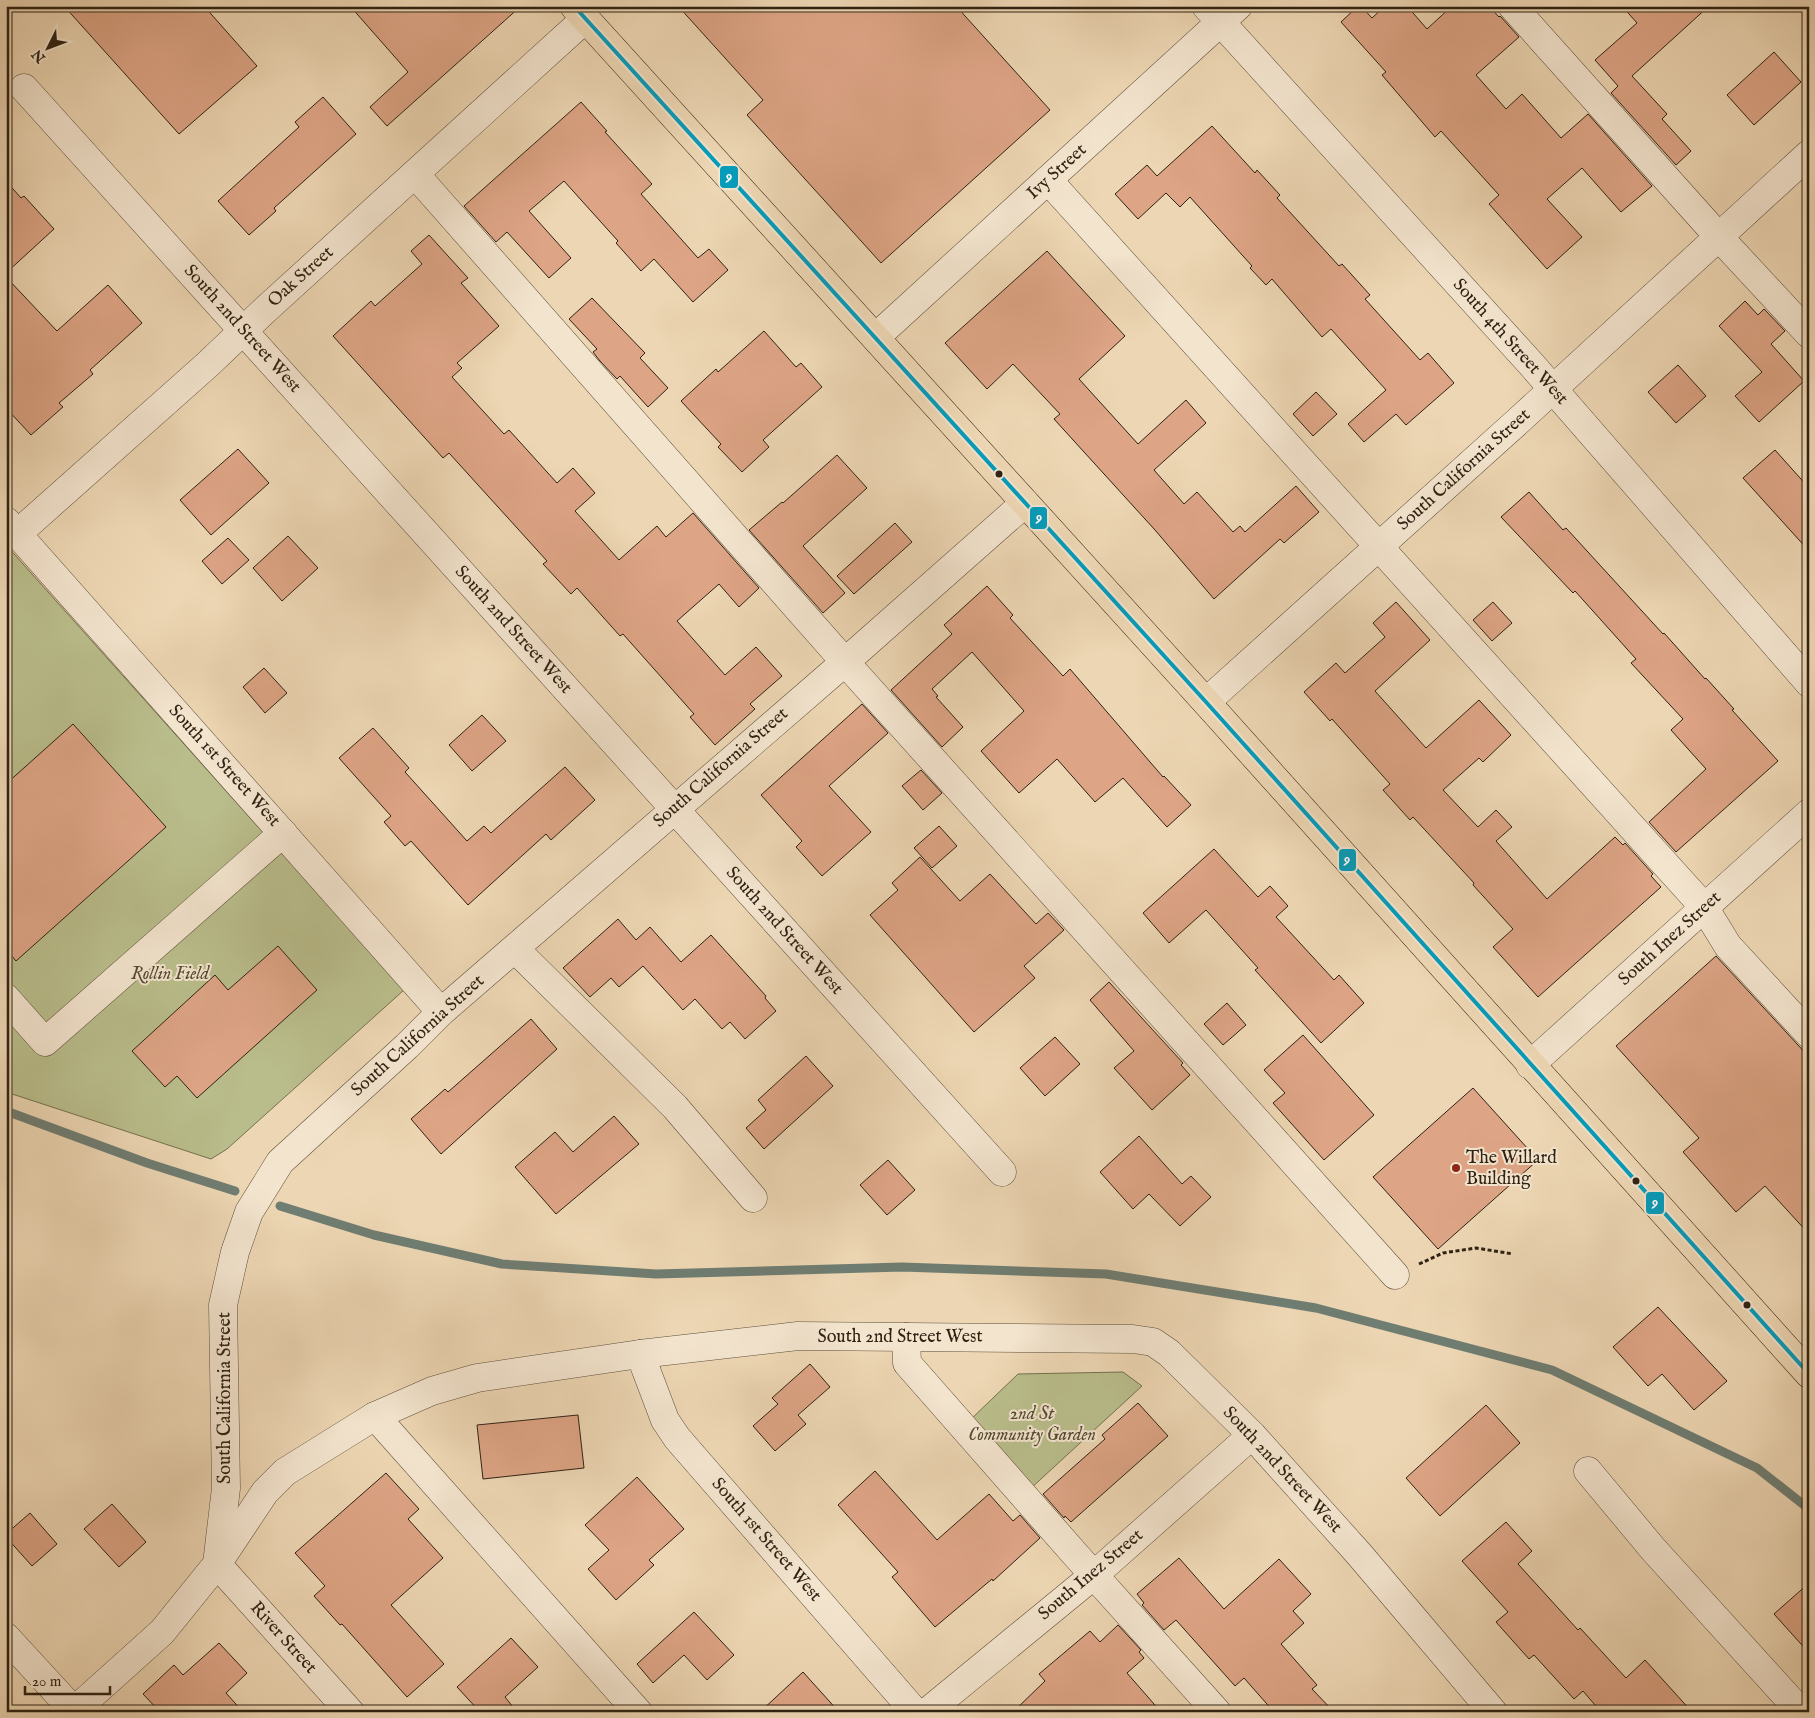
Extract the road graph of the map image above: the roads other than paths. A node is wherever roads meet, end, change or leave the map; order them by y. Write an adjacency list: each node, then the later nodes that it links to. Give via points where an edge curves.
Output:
1 (1512, 6): 8 (street)
2 (1222, 12): 7 (street, Ivy Street); 12 (street, South 4th Street West)
3 (580, 13): 6 (street, Oak Street); 11 (main road)
4 (24, 88): 9 (street, South 2nd Street West)
5 (1809, 154): 8 (street, South California Street)
6 (415, 174): 9 (street, Oak Street); 16 (street)
7 (1048, 180): 11 (street, Ivy Street); 15 (street)
8 (1718, 236): 10 (street); 12 (street, South California Street)
9 (243, 331): 14 (street, Oak Street); 19 (street, South 2nd Street West)
10 (1809, 334)
11 (876, 337): 13 (main road)
12 (1552, 388): 15 (street, South California Street); 17 (street, South 4th Street West)
13 (1025, 503): 16 (street, South California Street); 18 (main road)
14 (12, 528): 21 (street, South 1st Street West)
15 (1378, 548): 18 (street, South California Street); 22 (street)
16 (845, 662): 19 (street, South California Street); 30 (street)
17 (1809, 683)
18 (1206, 702): 27 (main road)
19 (674, 809): 23 (street, South California Street); 28 (street, South 2nd Street West)
20 (1809, 813): 22 (street, South Inez Street)
21 (283, 833): 24 (street, via 45,1042); 25 (street, South 1st Street West)
22 (1704, 908): 26 (street, via 1728,946); 27 (street, South Inez Street)
23 (515, 949): 25 (street, South California Street); 29 (street, via 675,1107)
24 (6, 998)
25 (442, 1012): 37 (street, South California Street, via 280,1162 249,1212 235,1252 224,1305 226,1488)
26 (1809, 1034)
27 (1530, 1065): 33 (main road)
28 (1002, 1172)
29 (753, 1198)
30 (1396, 1275)
31 (906, 1337): 32 (street, South 2nd Street West, via 798,1336); 35 (street, South 2nd Street West, via 1134,1339 1152,1342 1169,1353); 38 (street, via 907,1363)
32 (640, 1354): 34 (street, South 2nd Street West, via 477,1378 432,1391); 43 (street, South 1st Street West, via 666,1420 677,1438)
33 (1809, 1374)
34 (375, 1416): 37 (street, South 2nd Street West, via 285,1472 265,1492); 42 (street)
35 (1252, 1435): 38 (street, South Inez Street); 46 (street, South 2nd Street West, via 1359,1554)
36 (1588, 1471): 47 (street, via 1653,1549)
37 (217, 1564): 40 (street, via 162,1632); 41 (street, River Street)
38 (1094, 1575): 44 (street, South Inez Street); 45 (street)
39 (6, 1637): 40 (street)
40 (74, 1712)
41 (350, 1712)
42 (638, 1712)
43 (915, 1712)
44 (927, 1712)
45 (1218, 1712)
46 (1493, 1712)
47 (1801, 1712)

